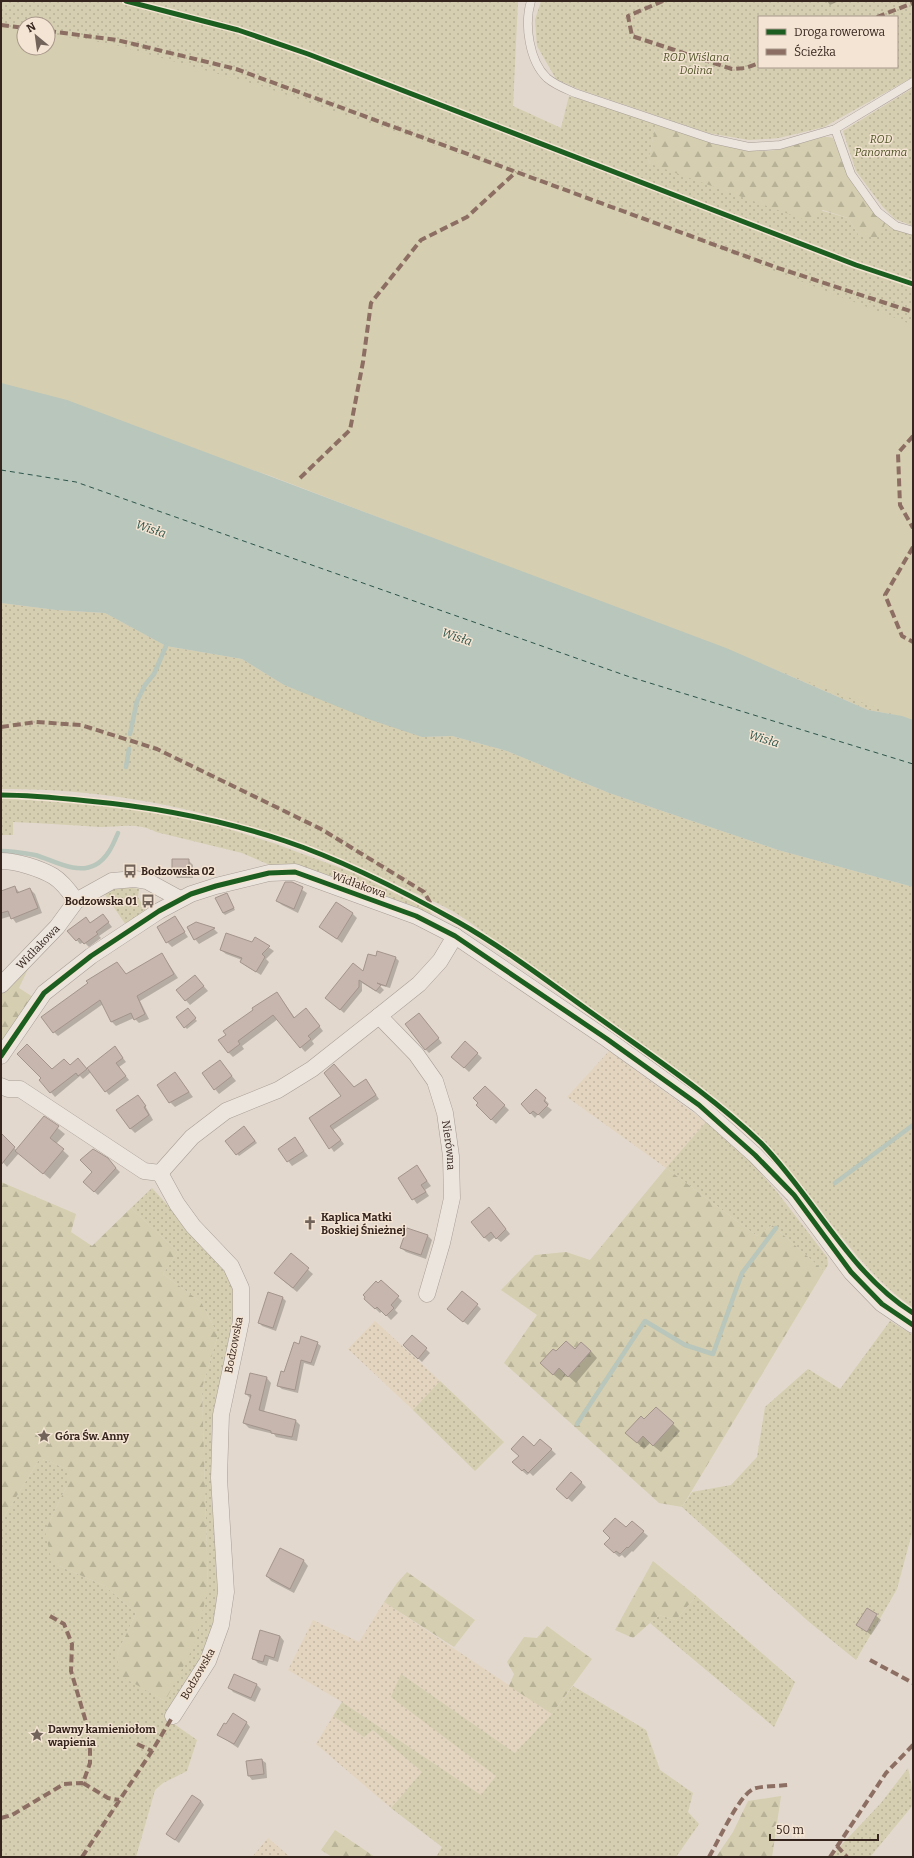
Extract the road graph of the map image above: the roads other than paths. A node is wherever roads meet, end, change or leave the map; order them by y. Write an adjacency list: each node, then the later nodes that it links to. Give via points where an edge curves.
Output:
1 (532, 1): 3 (lane, via 529,16 530,38 536,61 555,84 575,93 712,139 749,147 780,145)
2 (913, 82): 3 (lane)
3 (835, 129): 4 (lane, via 851,174 878,212 896,226)
4 (913, 231)
5 (1, 861): 7 (street, via 30,867 53,876 67,888)
6 (180, 900): 7 (street, Widłakowa, via 152,883 136,879 112,881); 8 (street, Widłakowa, via 202,890 269,873 295,872 416,916); 11 (street, Widłakowa, via 91,956 44,994)
7 (76, 901): 9 (street, Widłakowa, via 57,927)
8 (455, 936): 10 (street, via 440,961 418,984); 15 (street, Widłakowa, via 699,1105 756,1155 794,1195 851,1272 882,1304)
9 (1, 985)
10 (379, 1016): 13 (street, via 312,1069 278,1090 226,1112 192,1137); 14 (street, Nierówna, via 416,1054 435,1081 445,1113 452,1198)
11 (1, 1056)
12 (1, 1086): 13 (street, via 8,1090 20,1089 144,1171)
13 (160, 1172): 16 (street, Bodzowska, via 177,1204 193,1226 231,1266 241,1288 241,1321 221,1415 219,1478 226,1592 221,1625 208,1661)
14 (427, 1294)
15 (913, 1325)
16 (173, 1716)

